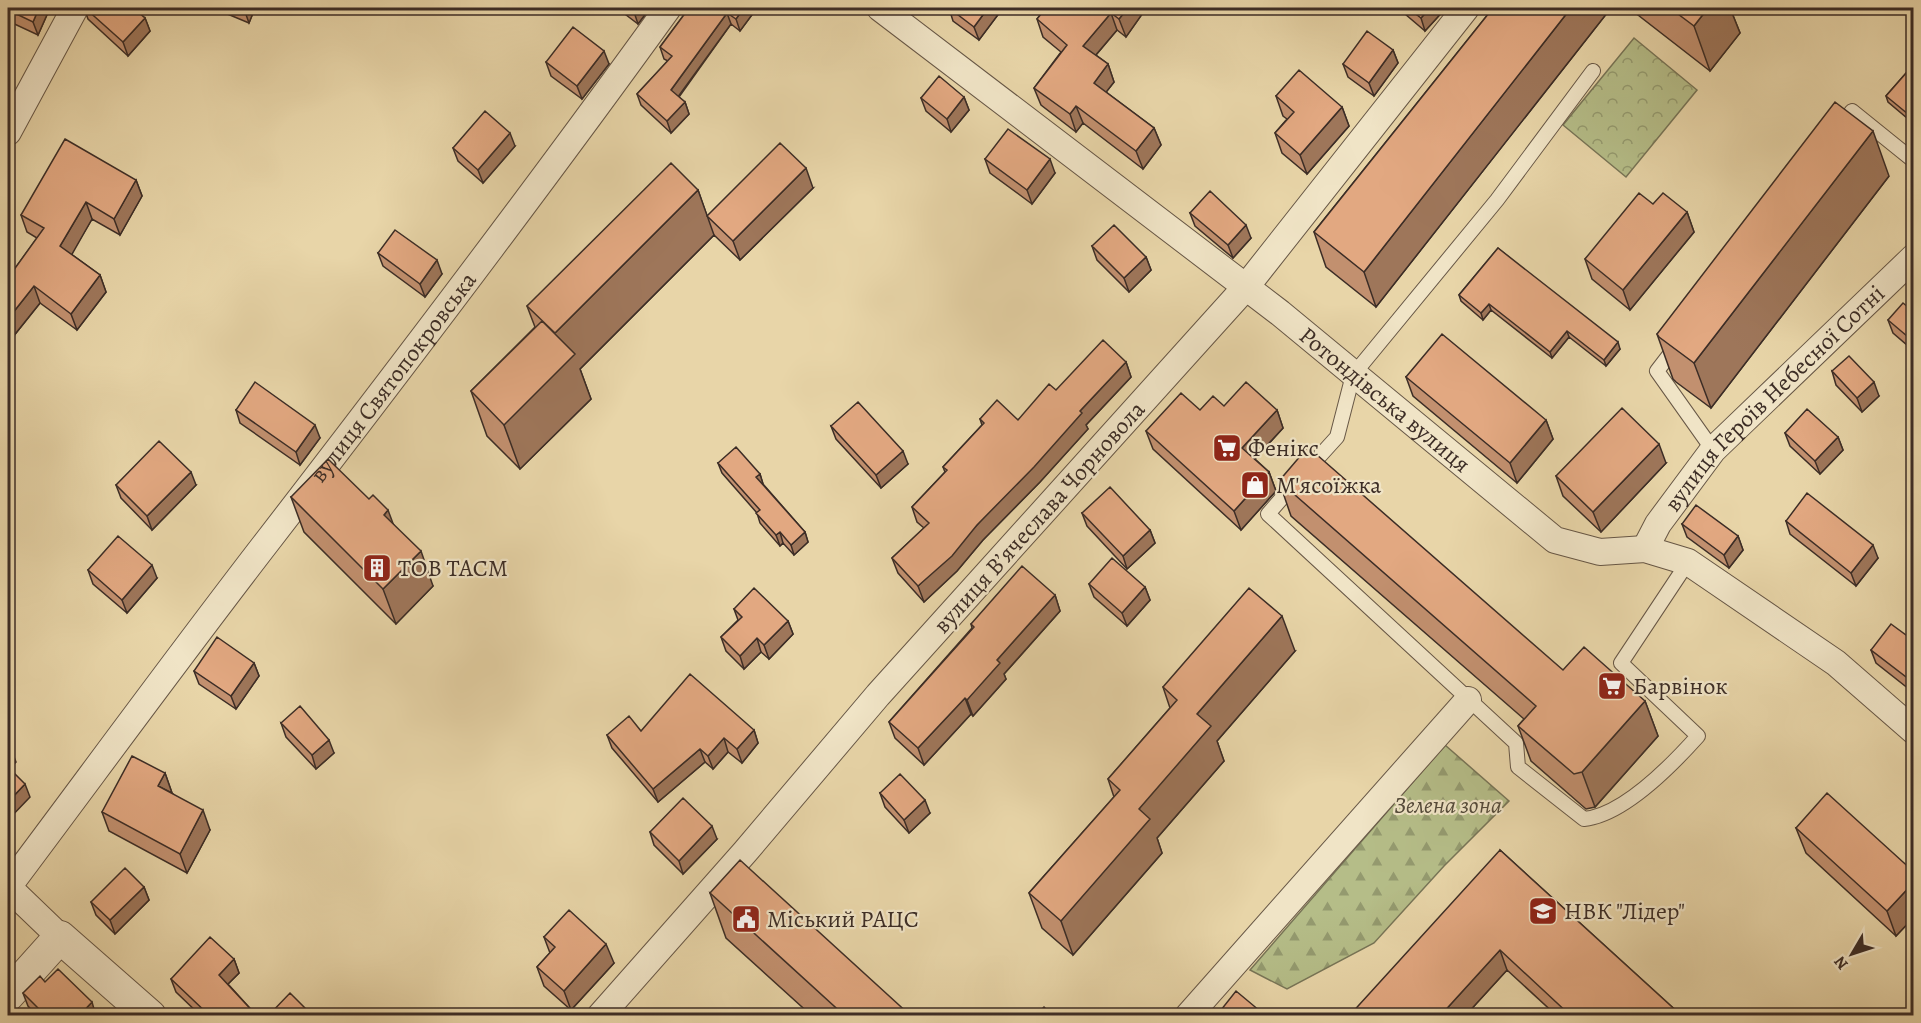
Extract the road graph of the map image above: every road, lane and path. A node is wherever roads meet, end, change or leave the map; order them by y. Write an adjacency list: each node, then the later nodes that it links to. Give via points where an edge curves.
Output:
1 (75, 8): 6 (street)
2 (668, 8): 18 (street, вулиця Святопокровська, via 398,374)
3 (880, 8): 10 (street, Ротондівська вулиця)
4 (1466, 8): 10 (street, вулиця Вʼячеслава Чорновола)
5 (1593, 71): 12 (lane, via 1497,200)
6 (8, 132)
7 (1833, 140): 8 (lane, via 1852,111)
8 (1914, 160)
9 (1914, 257): 13 (street, вулиця Героїв Небесної Сотні)
10 (1245, 288): 12 (street, Ротондівська вулиця); 22 (street, вулиця Вʼячеслава Чорновола, via 878,695)
11 (1685, 333): 13 (lane, via 1657,371)
12 (1353, 375): 14 (street, Ротондівська вулиця, via 1555,540 1600,552); 16 (lane, via 1337,437 1268,514)
13 (1713, 450): 14 (street, вулиця Героїв Небесної Сотні, via 1658,524)
14 (1645, 549): 15 (street, Ротондівська вулиця)
15 (1688, 562): 16 (lane, via 1621,663 1698,736 1664,774 1600,817 1584,819 1518,767 1516,743); 17 (street, Ротондівська вулиця, via 1836,663)
16 (1468, 700): 23 (street)
17 (1914, 731)
18 (8, 887): 19 (street)
19 (60, 937): 20 (street); 21 (street)
20 (8, 994)
21 (150, 1016)
22 (600, 1016)
23 (1188, 1016)

